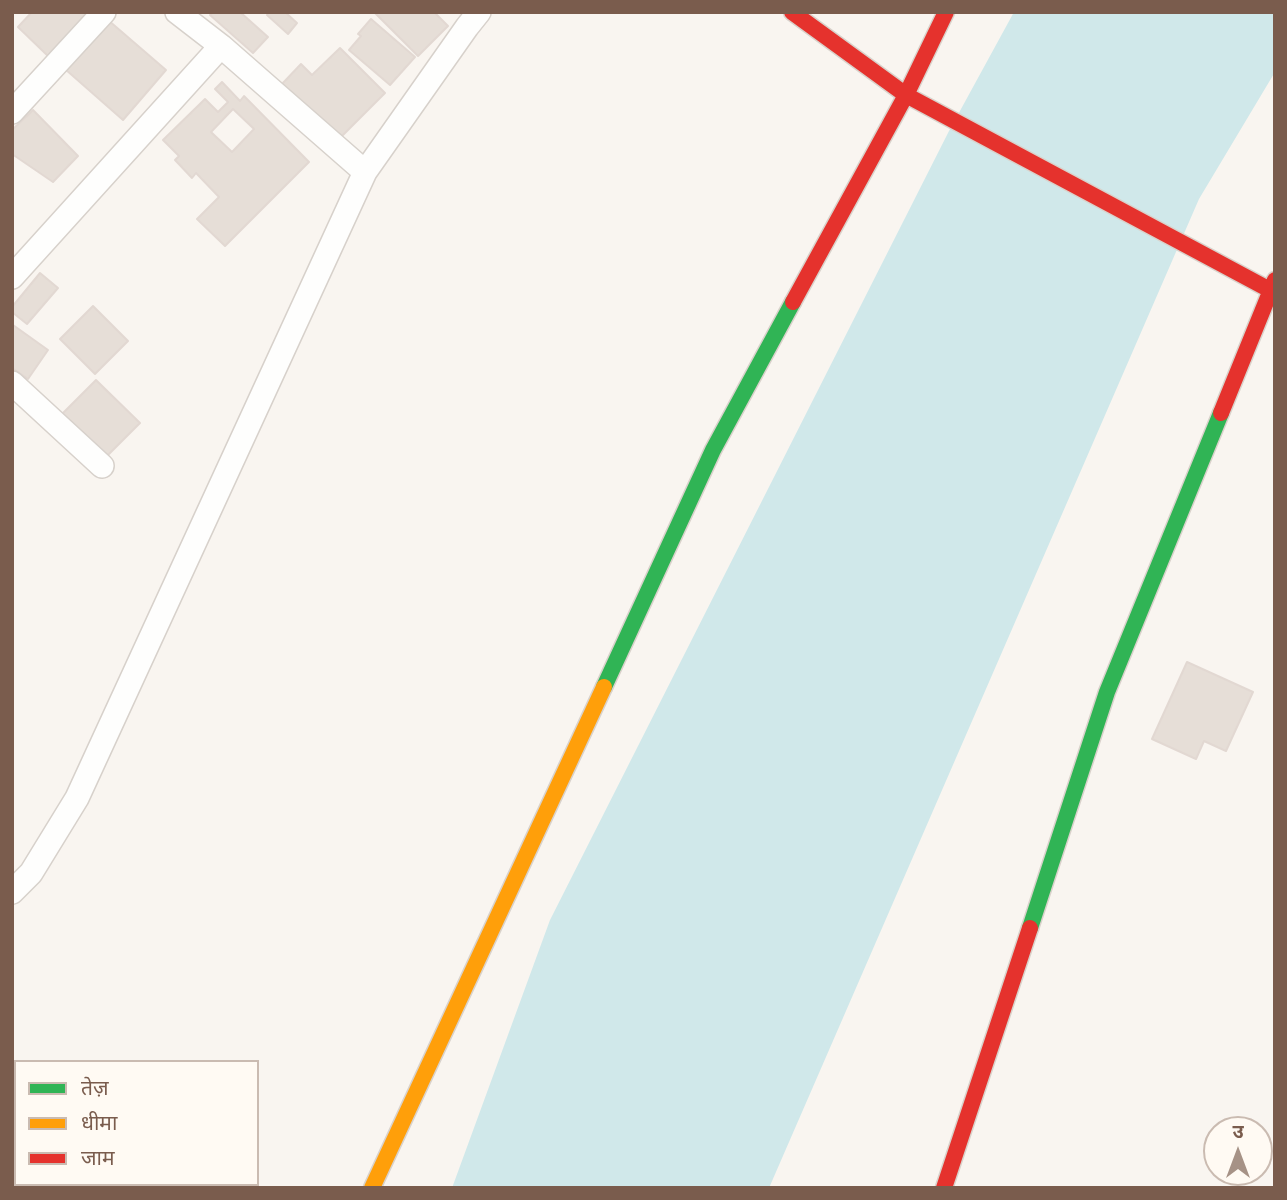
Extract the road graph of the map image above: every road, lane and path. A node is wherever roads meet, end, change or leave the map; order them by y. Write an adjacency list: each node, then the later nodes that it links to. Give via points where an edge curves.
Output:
1 (104, 12): 8 (street)
2 (177, 12): 6 (street)
3 (792, 12): 7 (street)
4 (946, 12): 7 (street)
5 (467, 17): 9 (street)
6 (221, 46): 9 (street); 10 (street)
7 (906, 95): 11 (street); 15 (street, via 713,450)
8 (12, 112)
9 (365, 172): 14 (street, via 76,798 31,873)
10 (12, 277)
11 (1272, 285): 16 (street, via 1107,692)
12 (12, 383): 13 (street)
13 (102, 466)
14 (12, 892)
15 (372, 1188)
16 (944, 1188)

